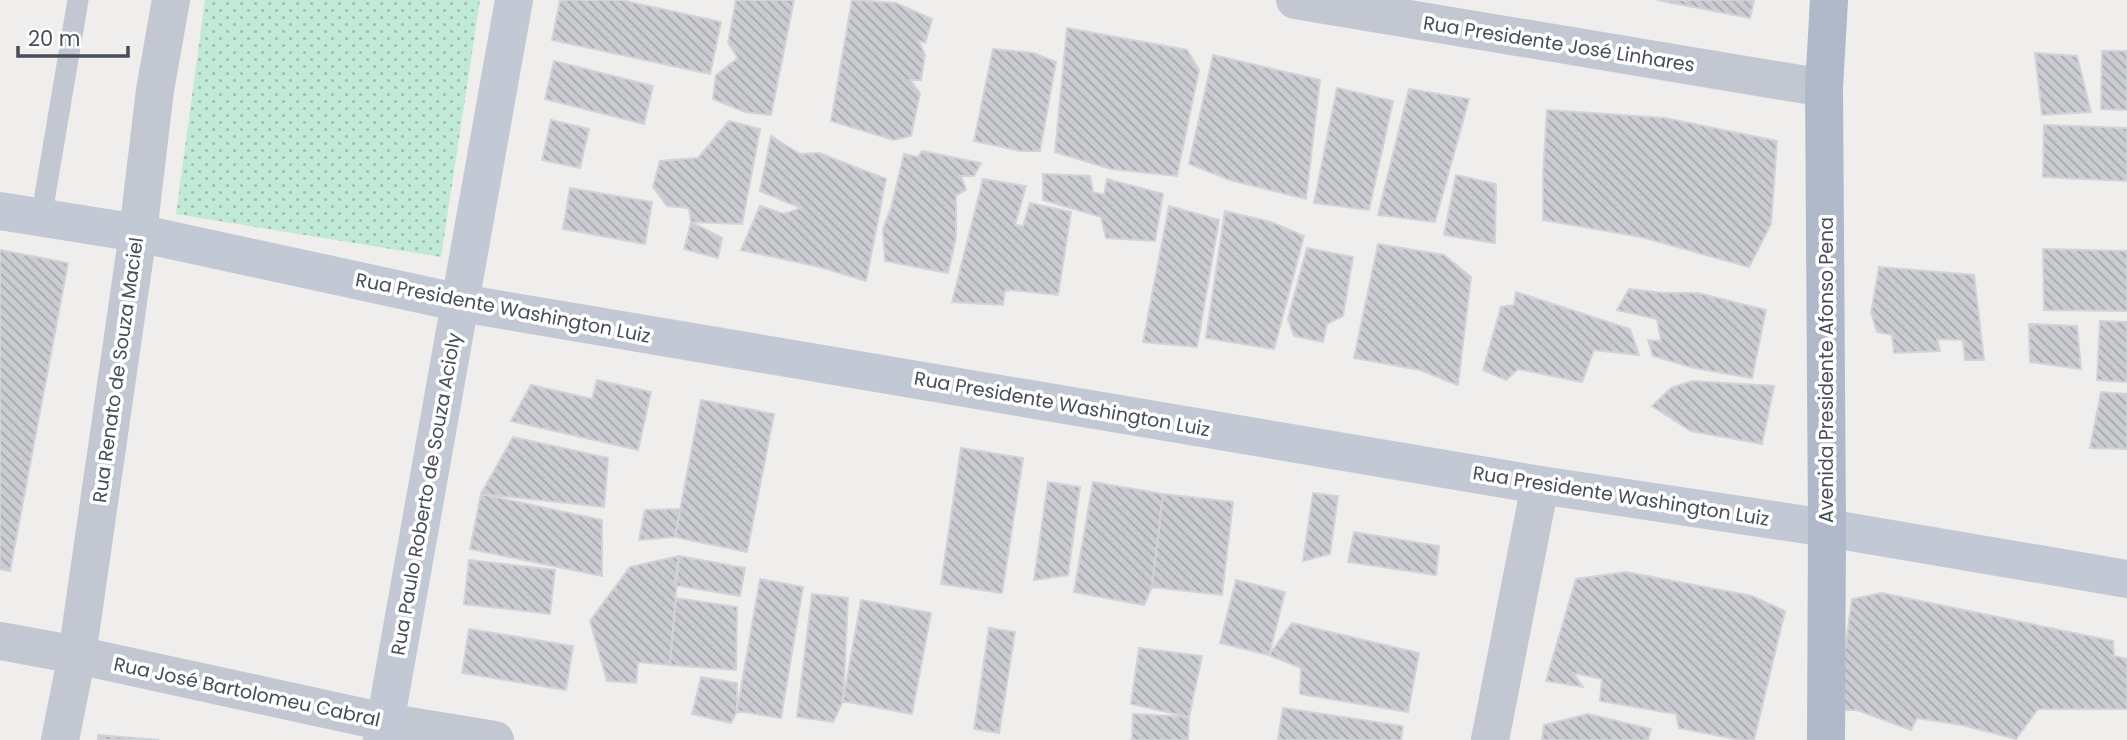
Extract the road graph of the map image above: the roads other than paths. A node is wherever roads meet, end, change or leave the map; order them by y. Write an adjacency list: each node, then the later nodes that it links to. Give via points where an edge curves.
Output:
1 (78, 0): 8 (lane)
2 (171, 0): 9 (street, Rua Renato de Souza Maciel)
3 (514, 0): 10 (main road, Rua Paulo Roberto de Souza Acioly)
4 (1295, 0): 6 (street, Rua Presidente José Linhares)
5 (1829, 0): 6 (main road, Avenida Presidente Afonso Pena)
6 (1824, 88): 12 (main road, Avenida Presidente Afonso Pena)
7 (0, 211): 8 (main road, Rua Presidente Washington Luiz)
8 (41, 219): 9 (main road, Rua Presidente Washington Luiz)
9 (138, 233): 10 (main road, Rua Presidente Washington Luiz); 15 (street, Rua Renato de Souza Maciel)
10 (461, 303): 11 (main road, Rua Presidente Washington Luiz); 16 (main road, Rua Paulo Roberto de Souza Acioly)
11 (1539, 485): 12 (main road, Rua Presidente Washington Luiz); 19 (street)
12 (1827, 528): 13 (main road, Rua Presidente Washington Luiz); 20 (main road, Avenida Presidente Afonso Pena)
13 (2127, 579)
14 (0, 641): 15 (street, Rua José Bartolomeu Cabral)
15 (77, 655): 16 (street, Rua José Bartolomeu Cabral); 17 (street, Rua Renato de Souza Maciel)
16 (384, 731): 18 (street, Rua José Bartolomeu Cabral)
17 (60, 740)
18 (495, 740)
19 (1490, 740)
20 (1826, 740)

